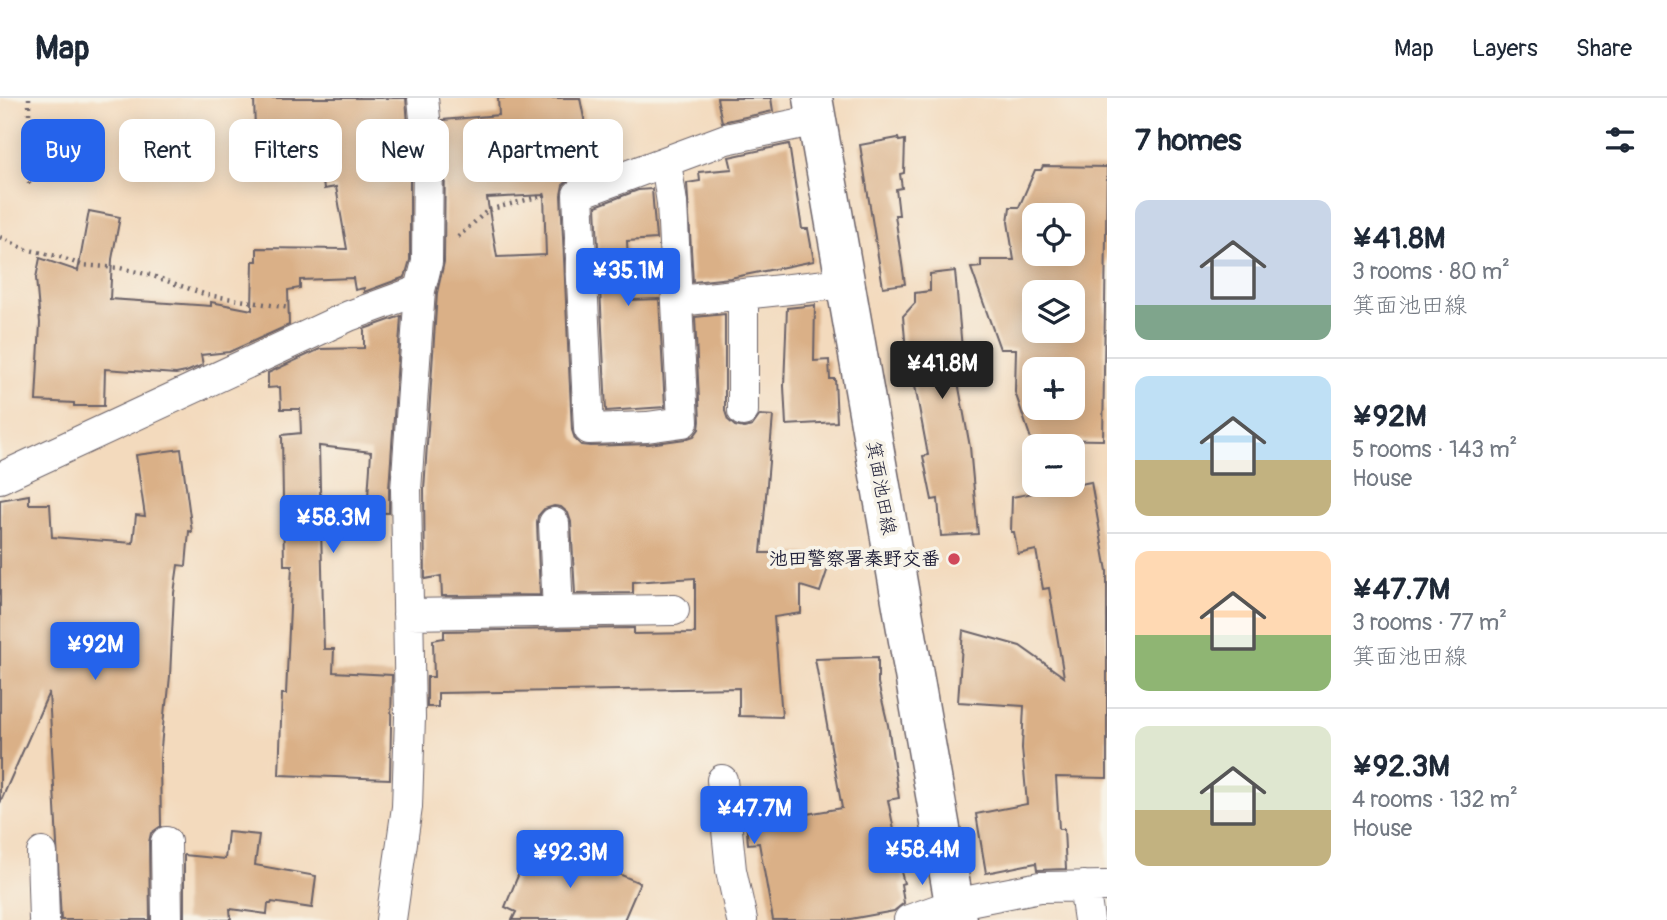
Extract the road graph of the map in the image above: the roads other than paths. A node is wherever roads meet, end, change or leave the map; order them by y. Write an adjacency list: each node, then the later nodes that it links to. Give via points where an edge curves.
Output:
1 (423, 98): 5 (street, via 428,149 427,262)
2 (815, 109): 3 (street); 4 (main road, 箕面池田線)
3 (666, 162): 7 (street); 7 (street, via 578,194 589,429 683,422)
4 (845, 282): 6 (street); 18 (main road, 箕面池田線)
5 (420, 290): 9 (street, via 349,316); 13 (street, via 406,490)
6 (743, 296): 7 (street); 8 (street)
7 (679, 301)
8 (743, 411)
9 (0, 478)
10 (554, 523): 12 (street)
11 (674, 610): 12 (street)
12 (558, 612): 13 (street)
13 (408, 614): 21 (street, via 407,807)
14 (722, 780): 22 (street, via 731,870)
15 (166, 842): 20 (street)
16 (43, 853): 19 (street)
17 (1096, 886): 18 (street, via 1040,887); 24 (street)
18 (955, 912): 23 (street)
19 (44, 920)
20 (167, 920)
21 (391, 920)
22 (742, 920)
23 (909, 920)
24 (1089, 920)

